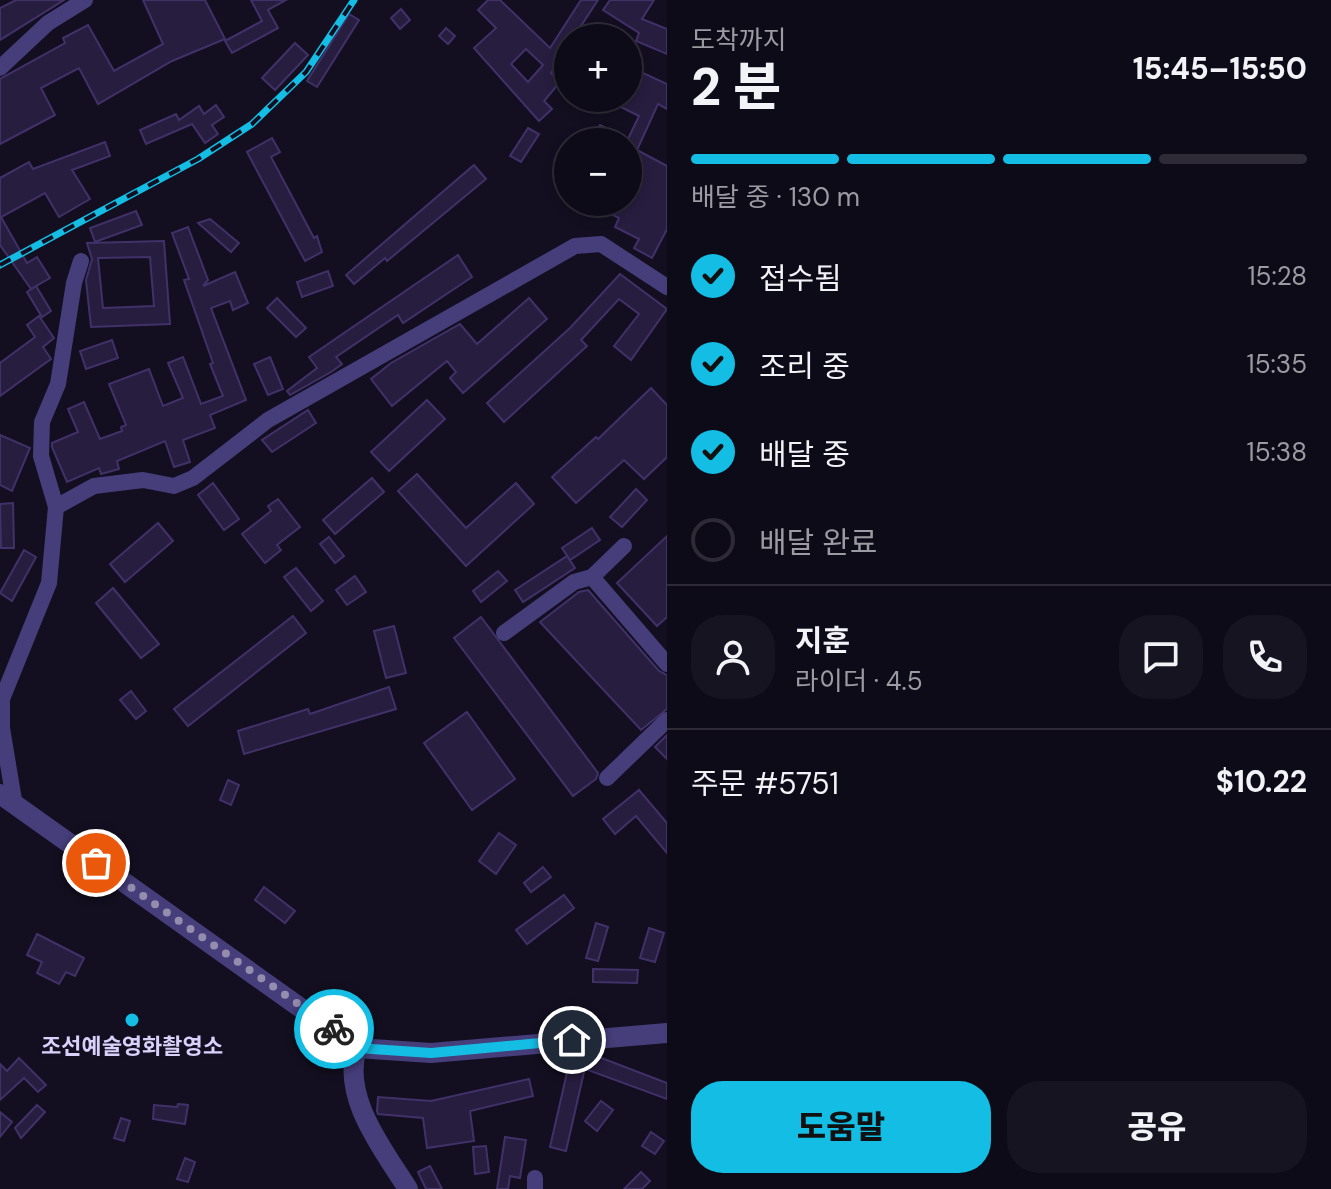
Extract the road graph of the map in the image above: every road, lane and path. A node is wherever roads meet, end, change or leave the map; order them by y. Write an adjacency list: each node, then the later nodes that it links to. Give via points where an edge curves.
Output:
1 (85, 0): 2 (street, via 48,23)
2 (0, 68)
3 (81, 261): 5 (street, via 58,384 42,422 41,456)
4 (667, 287): 5 (street, via 601,244 575,246 268,420 193,478 174,486 143,480 94,486)
5 (56, 507): 12 (street, via 49,583 2,699)
6 (624, 546): 7 (street)
7 (592, 577): 8 (street, via 574,582); 9 (street)
8 (504, 633)
9 (667, 664)
10 (667, 720): 11 (street)
11 (607, 778)
12 (8, 800): 14 (street)
13 (667, 1033): 14 (street, via 431,1053)
14 (357, 1048): 15 (street, via 351,1064 360,1108)
15 (408, 1189)

